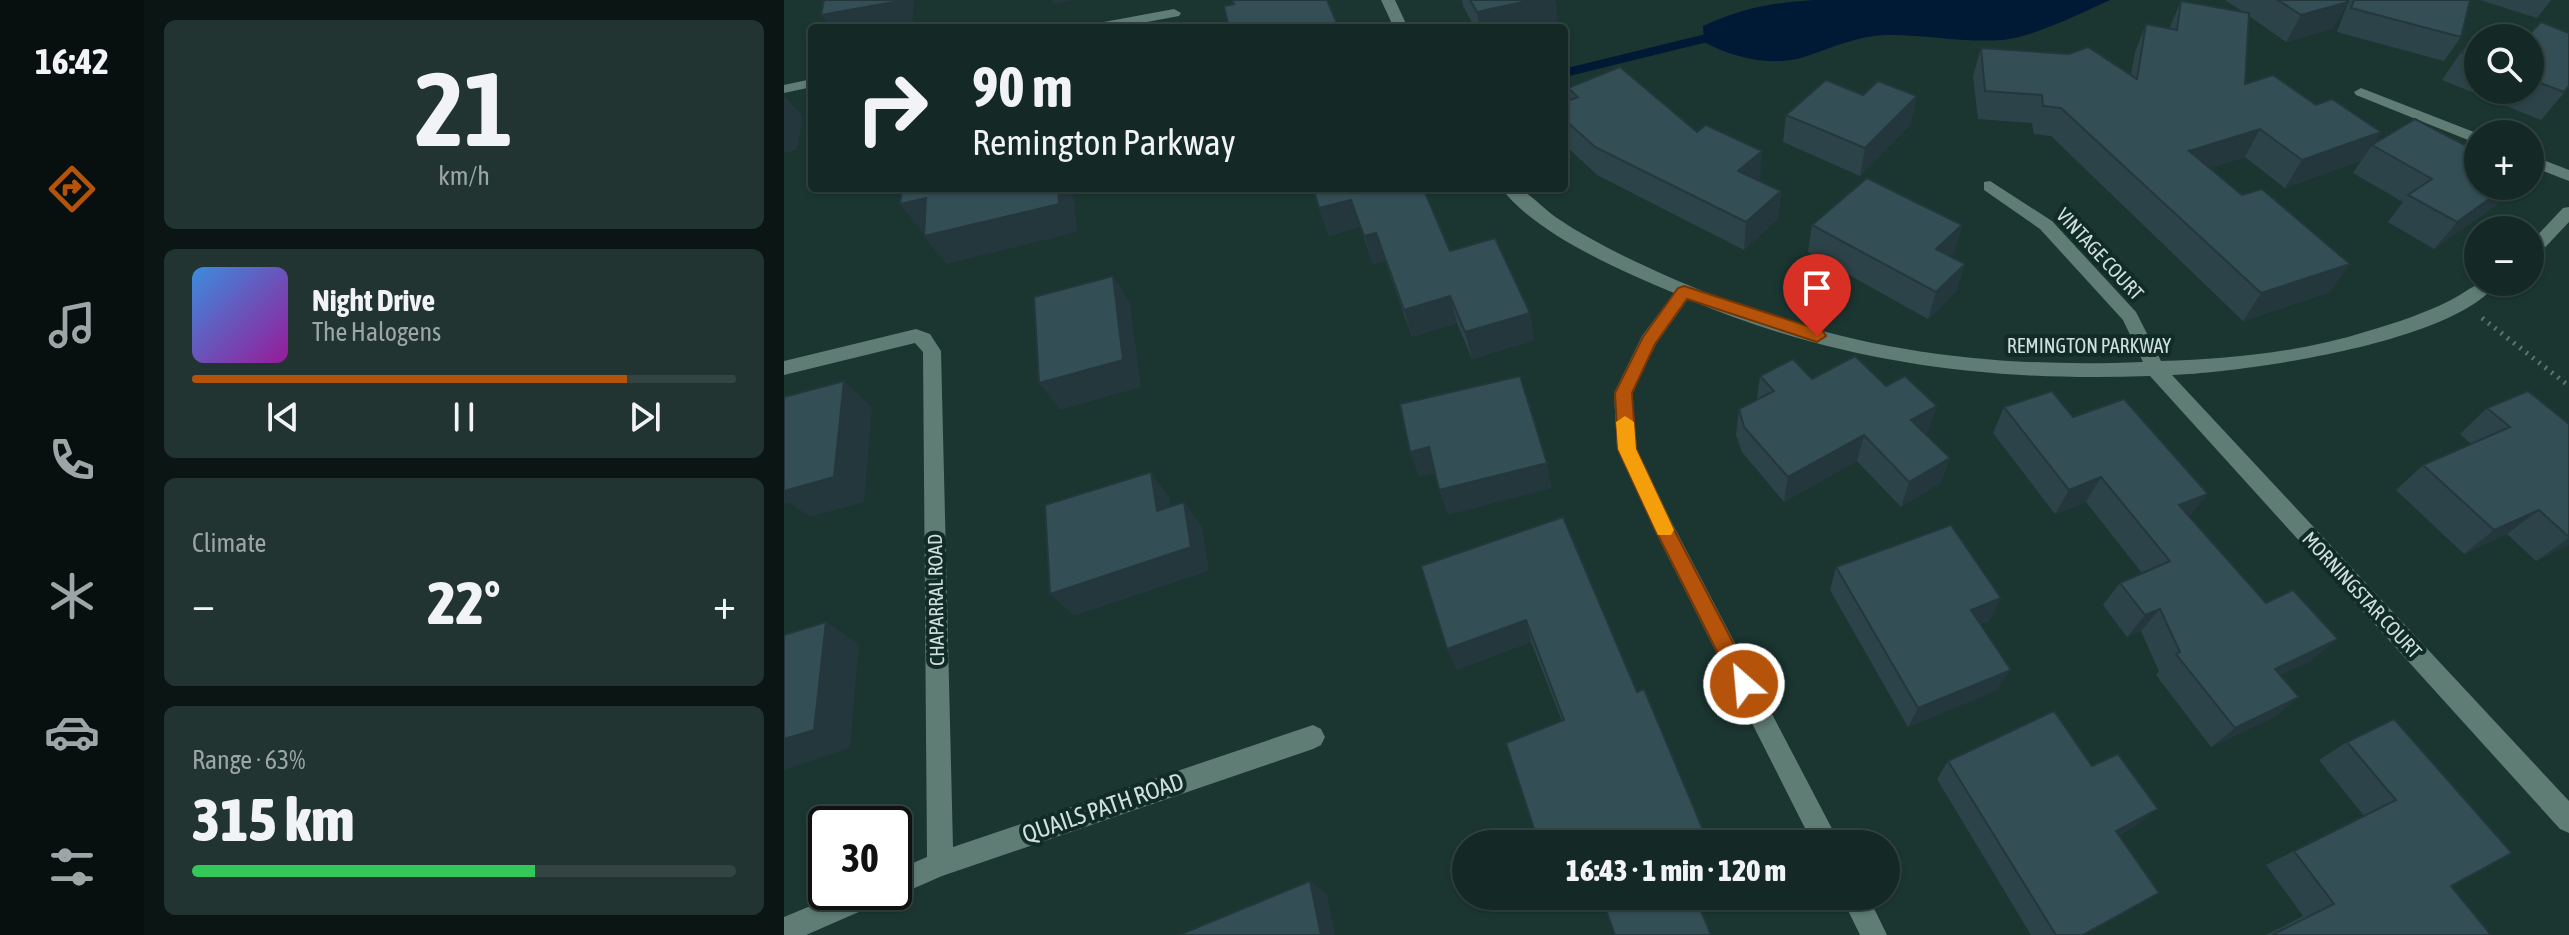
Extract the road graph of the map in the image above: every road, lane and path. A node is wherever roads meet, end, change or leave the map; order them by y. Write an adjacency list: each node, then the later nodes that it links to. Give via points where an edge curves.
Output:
1 (1388, 0): 4 (street)
2 (1174, 13): 3 (street)
3 (1115, 24)
4 (1399, 24)
5 (808, 84): 6 (street)
6 (784, 89)
7 (2361, 92): 8 (street)
8 (2464, 133)
9 (2544, 166): 10 (street)
10 (2569, 176)
11 (1990, 186): 19 (street, VINTAGE COURT, via 2046,225 2130,317)
12 (1515, 192): 15 (street, REMINGTON PARKWAY, via 1594,248)
13 (2569, 212): 14 (street)
14 (2544, 238)
15 (1684, 292): 19 (street, REMINGTON PARKWAY, via 1788,328 1906,358 2023,370); 23 (street, via 1648,341 1623,393 1627,449)
16 (2469, 296): 17 (street, REMINGTON PARKWAY)
17 (2461, 302): 19 (street, REMINGTON PARKWAY, via 2364,340 2272,360); 20 (path)
18 (784, 368): 24 (street, CHAPARRAL ROAD, via 896,338 916,336 932,351)
19 (2156, 370): 22 (street, MORNINGSTAR COURT)
20 (2569, 386)
21 (1313, 737): 24 (street, QUAILS PATH ROAD)
22 (2569, 820)
23 (1820, 830)
24 (940, 864): 25 (street, QUAILS PATH ROAD)
25 (912, 876)
26 (833, 910): 28 (street)
27 (1861, 910): 29 (street)
28 (784, 931)
29 (1874, 935)

